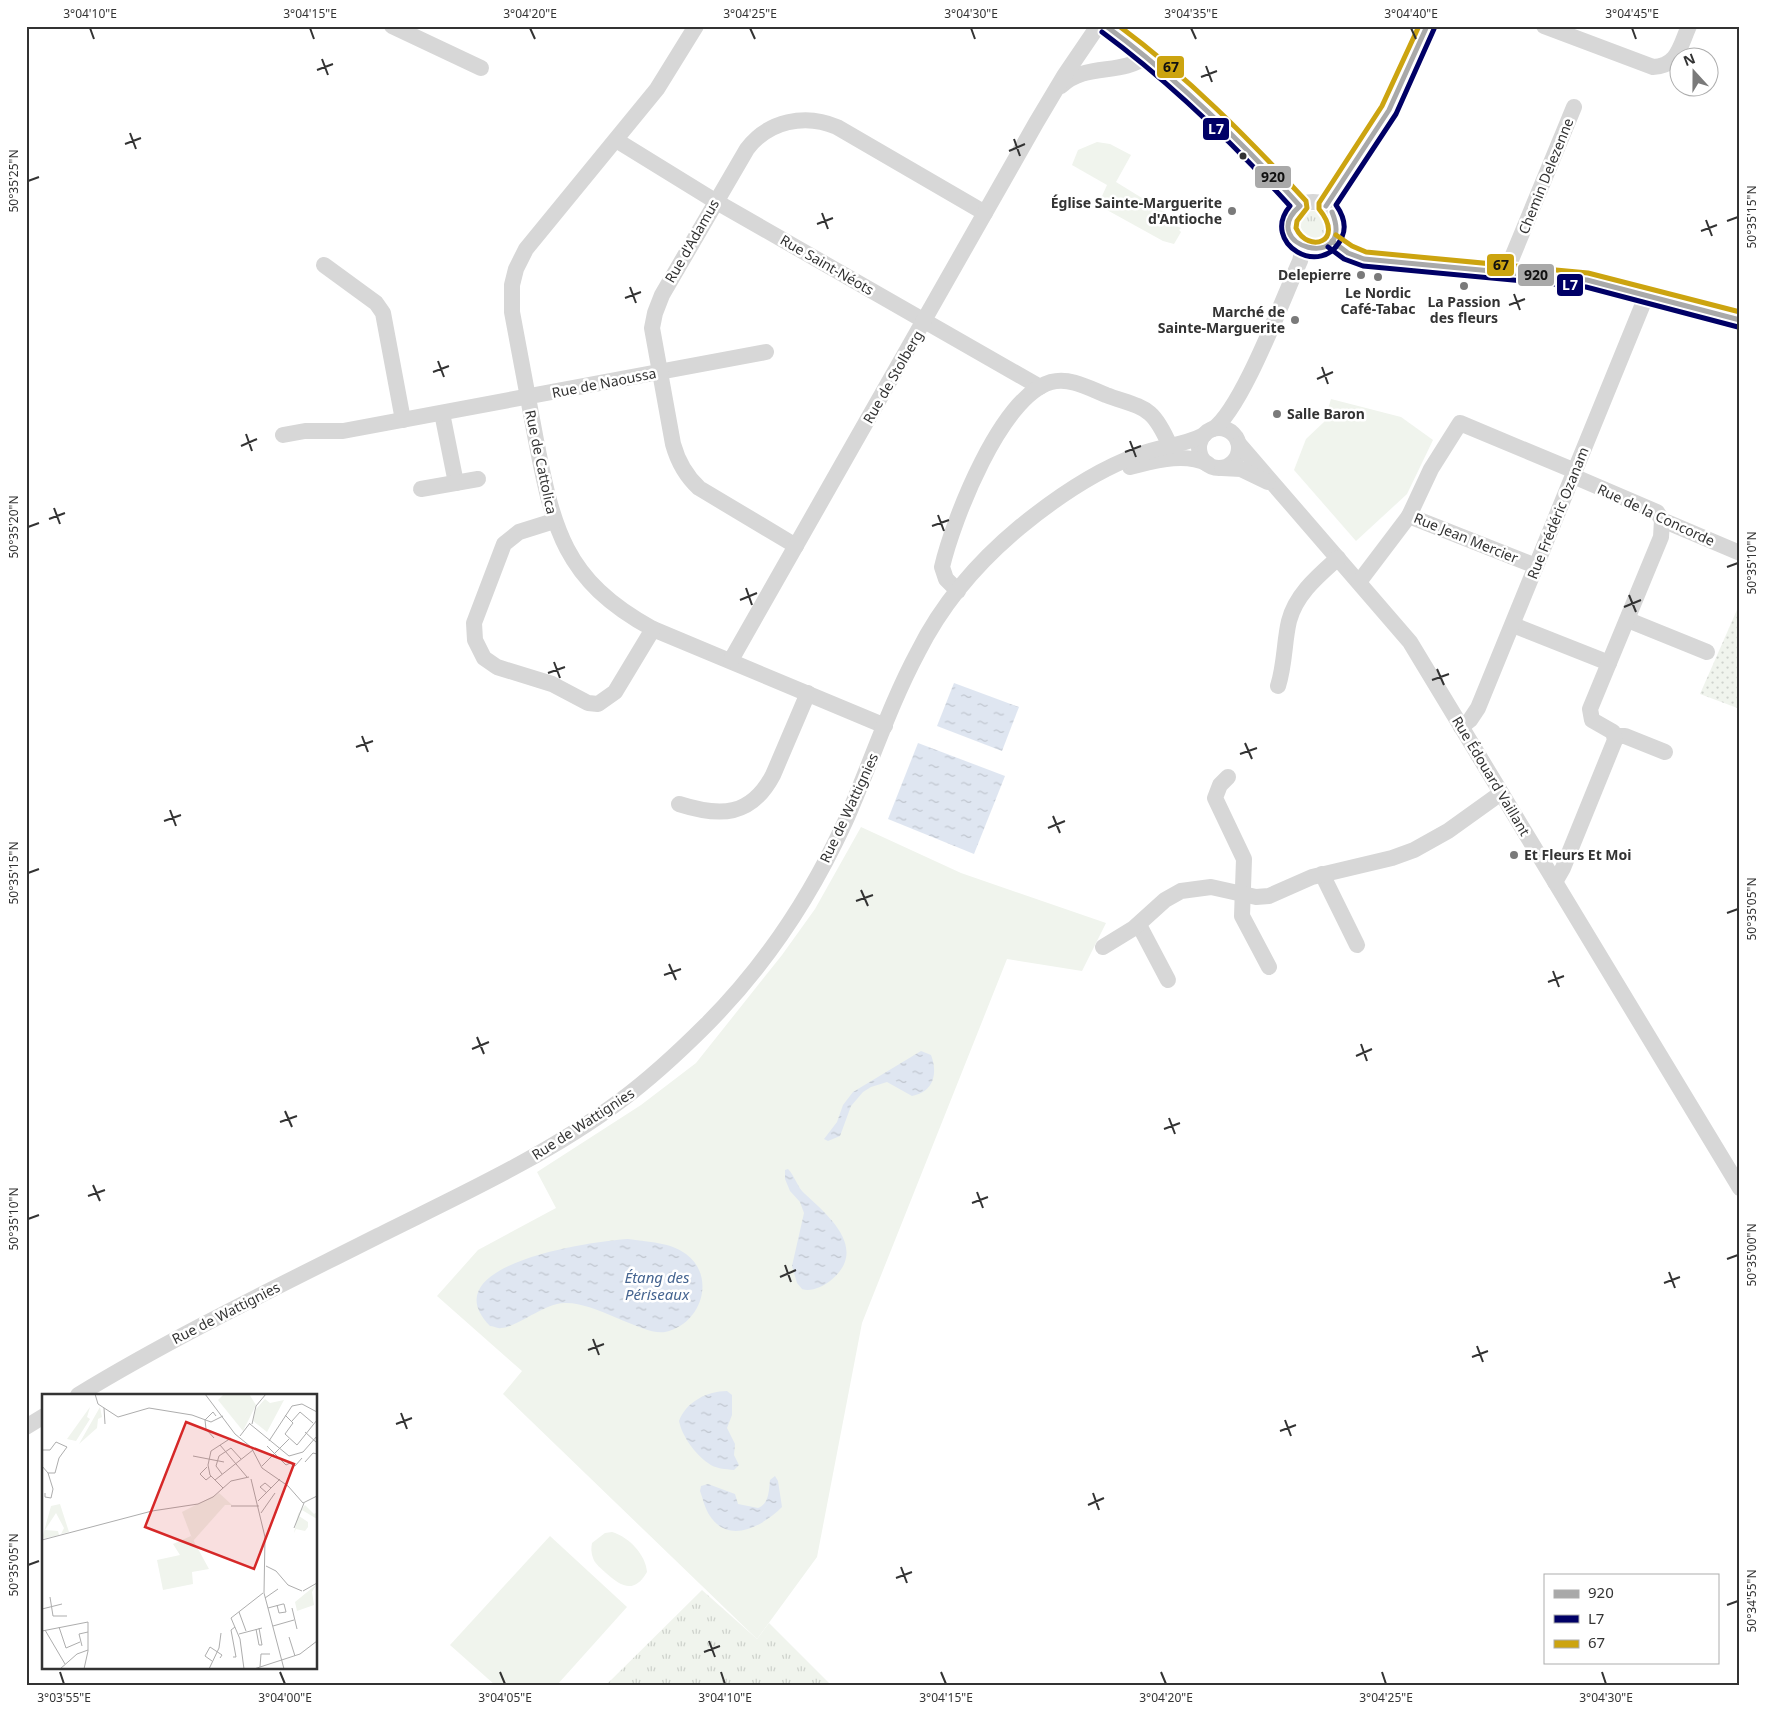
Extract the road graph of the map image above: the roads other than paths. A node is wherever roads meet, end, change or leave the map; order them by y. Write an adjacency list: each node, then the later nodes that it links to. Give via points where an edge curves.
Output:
1 (392, 26): 9 (street)
2 (696, 26): 12 (street, Rue de Cattolica, via 661,84)
3 (1098, 26): 10 (street, Rue de Stolberg)
4 (1106, 26): 8 (street)
5 (1427, 26): 15 (street, via 1389,110)
6 (1544, 26): 7 (street, via 1653,67 1665,66 1677,56)
7 (1689, 26)
8 (1146, 56): 10 (street, Rue de Stolberg, via 1134,63 1076,74); 14 (street, via 1214,117)
9 (482, 68)
10 (1054, 93): 16 (street, Rue de Stolberg)
11 (1574, 107): 20 (street, Chemin Delezenne)
12 (616, 140): 13 (street, Rue Saint-Néots); 28 (street, Rue de Cattolica, via 533,239 516,269 511,293 512,312)
13 (715, 201): 16 (street, Rue d'Adamus, via 759,135 776,125 804,120 837,127); 23 (street, Rue Saint-Néots); 25 (street, Rue d'Adamus, via 657,304 652,328)
14 (1300, 206): 15 (street, via 1311,202); 18 (street, via 1290,219 1290,230 1294,241)
15 (1326, 206): 17 (street, via 1337,222)
16 (985, 214): 23 (street, Rue de Stolberg)
17 (1332, 241): 18 (street, via 1319,249); 20 (street, via 1348,253 1364,258)
18 (1303, 248): 27 (street)
19 (324, 265): 30 (street, via 376,303 383,313)
20 (1506, 272): 21 (street, via 1587,280)
21 (1646, 294): 22 (street); 37 (street, Rue Frédéric Ozanam)
22 (1740, 320)
23 (925, 321): 26 (street, Rue Saint-Néots); 46 (street, Rue de Stolberg)
24 (766, 352): 25 (street, Rue de Naoussa)
25 (659, 372): 28 (street, Rue de Naoussa); 46 (street, Rue d'Adamus, via 672,444 687,476 706,494)
26 (1040, 388): 35 (street, via 1050,383 1070,382 1147,410 1160,423); 51 (street, via 1006,421 979,466 942,567 946,579)
27 (1240, 396): 32 (street, via 1224,420); 34 (street, via 1234,421)
28 (528, 397): 29 (street, Rue de Naoussa); 45 (street, Rue de Cattolica)
29 (442, 413): 30 (street, Rue de Naoussa); 39 (street)
30 (403, 420): 33 (street, Rue de Naoussa, via 335,432 310,430)
31 (1460, 423): 37 (street, Rue de la Concorde); 43 (street, Rue Jean Mercier, via 1431,469)
32 (1209, 432): 34 (street, via 1227,430); 35 (street, Rue de Wattignies, via 1190,442); 36 (street, via 1199,449 1201,456)
33 (283, 435)
34 (1237, 441): 36 (street, via 1239,451 1234,461); 41 (street, Rue Édouard Vaillant)
35 (1170, 446): 40 (street, Rue de Wattignies, via 1131,457)
36 (1215, 466): 40 (street, Rue de Wattignies, via 1192,458 1161,460 1129,467); 41 (street, Rue Édouard Vaillant, via 1245,470)
37 (1574, 473): 44 (street, Rue de la Concorde, via 1657,512); 49 (street, Rue Frédéric Ozanam)
38 (478, 479): 39 (street)
39 (456, 483): 42 (street)
40 (1086, 483): 51 (street, Rue de Wattignies, via 1018,529)
41 (1276, 488): 48 (street, Rue Édouard Vaillant)
42 (421, 489)
43 (1408, 516): 49 (street, Rue Jean Mercier); 50 (street)
44 (1662, 520): 47 (street, Rue de la Concorde); 52 (street, via 1660,537)
45 (554, 521): 54 (street, Rue de Cattolica, via 568,552 591,584 626,613); 54 (street, via 514,535 502,549 474,622 475,640 484,658 497,667 552,684 588,703 598,704 615,692)
46 (796, 546): 56 (street, Rue de Stolberg)
47 (1740, 553)
48 (1338, 558): 50 (street, Rue Édouard Vaillant); 58 (street, via 1309,586 1291,614)
49 (1536, 566): 53 (street, Rue Frédéric Ozanam)
50 (1359, 582): 61 (street, Rue Édouard Vaillant, via 1410,642)
51 (958, 591): 60 (street, Rue de Wattignies, via 918,651)
52 (1628, 620): 55 (street); 57 (street)
53 (1513, 625): 57 (street); 61 (street, Rue Frédéric Ozanam, via 1478,708)
54 (653, 629): 56 (street, Rue de Cattolica)
55 (1707, 652)
56 (731, 660): 59 (street, Rue de Cattolica)
57 (1609, 663): 62 (street, via 1590,710 1592,720 1610,729)
58 (1278, 686)
59 (808, 693): 60 (street, Rue de Cattolica); 66 (street, via 773,775 755,801 721,812)
60 (885, 726): 76 (street, Rue de Wattignies, via 833,845 792,918 730,999 647,1080 597,1118 527,1160 174,1340)
61 (1461, 728): 65 (street, Rue Édouard Vaillant)
62 (1615, 736): 63 (street, via 1625,736); 68 (street)
63 (1665, 752)
64 (1228, 777): 69 (street, via 1220,785 1215,798 1243,854)
65 (1501, 793): 67 (street, via 1448,831 1414,850); 68 (street, Rue Édouard Vaillant)
66 (679, 804)
67 (1322, 874): 69 (street, via 1270,896); 71 (street)
68 (1555, 882): 75 (street, Rue Édouard Vaillant)
69 (1243, 894): 70 (street, via 1216,887 1191,888 1172,895); 73 (street, via 1242,916)
70 (1139, 924): 72 (street); 74 (street)
71 (1357, 944)
72 (1104, 947)
73 (1269, 968)
74 (1168, 980)
75 (1740, 1188)
76 (80, 1394)
77 (42, 1417): 78 (street)
78 (26, 1427)

